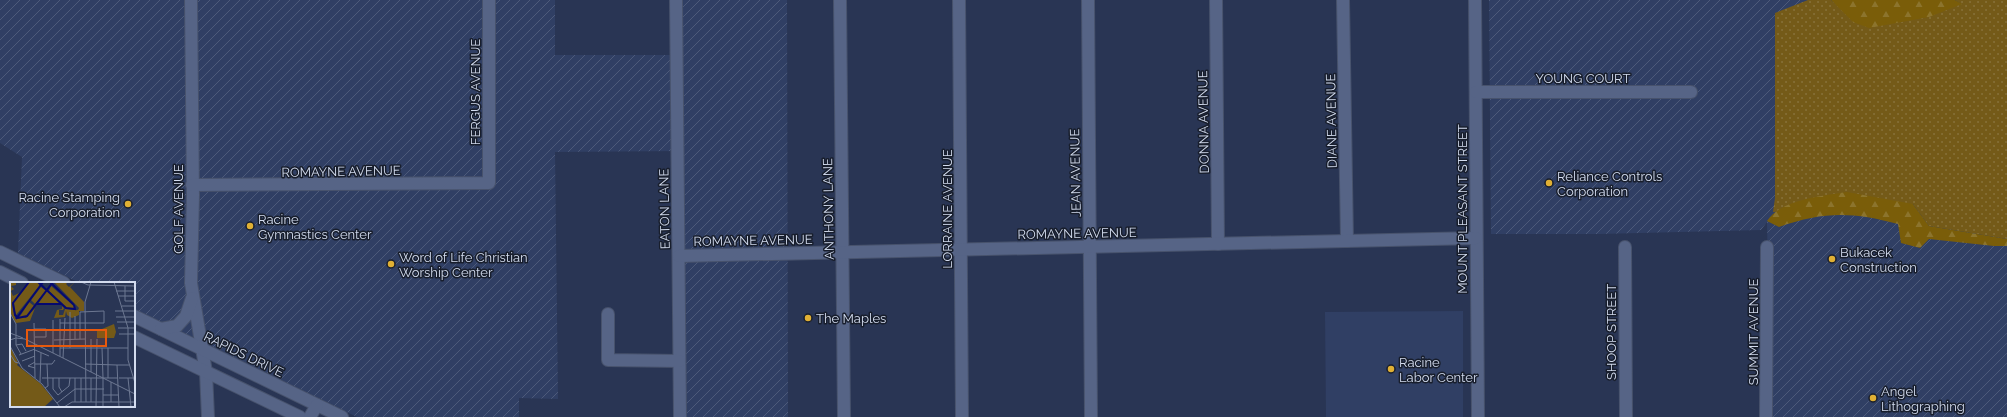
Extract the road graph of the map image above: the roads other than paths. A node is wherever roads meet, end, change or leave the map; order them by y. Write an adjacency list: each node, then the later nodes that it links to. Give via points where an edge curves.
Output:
1 (191, 0): 13 (street, GOLF AVENUE)
2 (489, 0): 12 (street, FERGUS AVENUE)
3 (676, 0): 23 (street, EATON LANE)
4 (840, 0): 22 (street, ANTHONY LANE)
5 (959, 0): 20 (street, LORRAINE AVENUE)
6 (1088, 0): 17 (street, JEAN AVENUE)
7 (1216, 0): 16 (street, DONNA AVENUE)
8 (1343, 0): 15 (street, DIANE AVENUE)
9 (1475, 0): 10 (street, MOUNT PLEASANT STREET)
10 (1476, 92): 11 (street, YOUNG COURT); 14 (street, MOUNT PLEASANT STREET)
11 (1691, 92)
12 (489, 183): 13 (street, ROMAYNE AVENUE)
13 (192, 185): 27 (street, GOLF AVENUE)
14 (1476, 238): 15 (street, ROMAYNE AVENUE); 46 (street, MOUNT PLEASANT STREET)
15 (1347, 241): 16 (street, ROMAYNE AVENUE)
16 (1218, 244): 17 (street, ROMAYNE AVENUE)
17 (1090, 247): 20 (street, ROMAYNE AVENUE); 45 (street, JEAN AVENUE)
18 (1624, 247): 47 (street, SHOOP STREET)
19 (1767, 247): 48 (street, SUMMIT AVENUE)
20 (961, 250): 22 (street, ROMAYNE AVENUE); 44 (street, LORRAINE AVENUE)
21 (0, 252): 26 (street)
22 (843, 252): 23 (street, ROMAYNE AVENUE); 43 (street, ANTHONY LANE)
23 (679, 256): 33 (street, EATON LANE)
24 (0, 272): 25 (street)
25 (20, 282)
26 (62, 282)
27 (193, 296): 30 (street, via 186,316 177,326); 32 (street, GOLF AVENUE)
28 (608, 314): 33 (street, via 608,360)
29 (135, 316): 30 (street, RAPIDS DRIVE)
30 (161, 329): 32 (street, RAPIDS DRIVE)
31 (135, 337): 34 (street)
32 (202, 349): 34 (street, GOLF AVENUE); 35 (street, RAPIDS DRIVE)
33 (679, 361): 42 (street, EATON LANE)
34 (206, 372): 36 (street); 38 (street, GOLF AVENUE)
35 (282, 388): 36 (street); 37 (street, RAPIDS DRIVE)
36 (274, 405): 39 (street)
37 (317, 405): 40 (street); 41 (street, RAPIDS DRIVE)
38 (208, 417)
39 (300, 417)
40 (310, 417)
41 (342, 417)
42 (680, 417)
43 (844, 417)
44 (962, 417)
45 (1091, 417)
46 (1478, 417)
47 (1626, 417)
48 (1766, 417)

